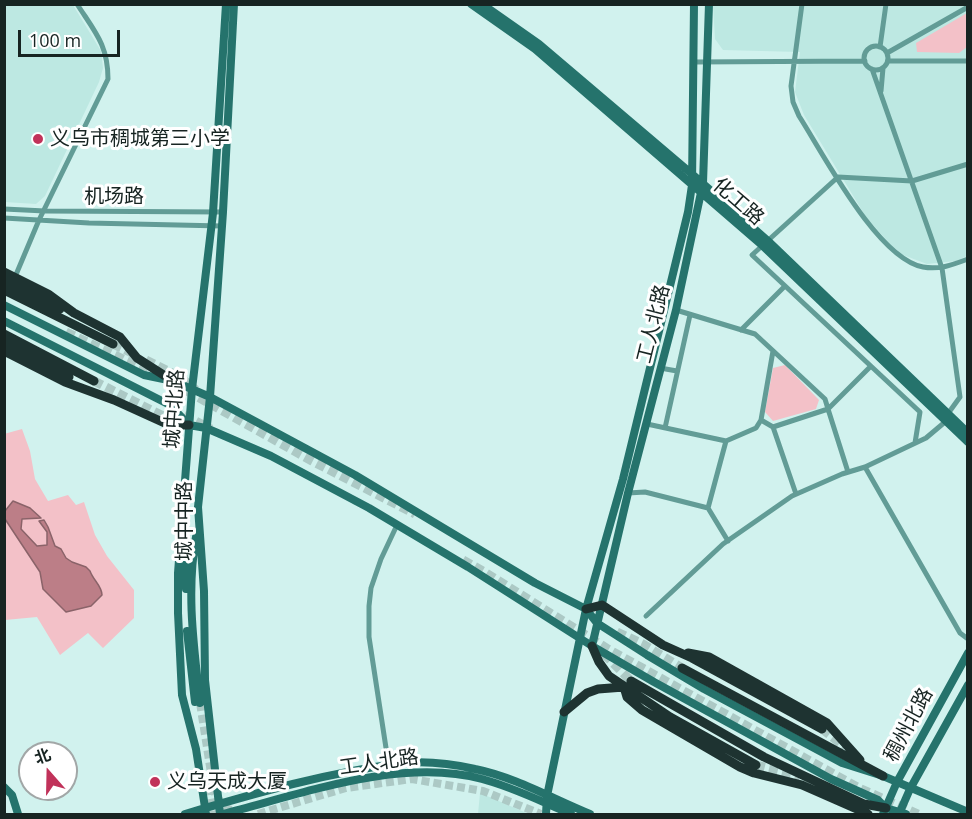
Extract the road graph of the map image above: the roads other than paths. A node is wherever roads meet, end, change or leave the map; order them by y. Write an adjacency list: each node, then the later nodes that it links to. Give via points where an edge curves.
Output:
1 (77, 4): 29 (street, via 105,50 108,80)
2 (226, 4): 31 (main road, 城中北路)
3 (234, 4): 30 (main road)
4 (471, 4): 26 (main road, 化工路, via 535,49)
5 (482, 4): 23 (main road, 化工路, via 539,44)
6 (694, 4): 16 (main road, 工人北路)
7 (709, 4): 17 (main road, 工人北路)
8 (802, 4): 18 (street)
9 (886, 4): 11 (street)
10 (968, 7): 12 (street)
11 (880, 47): 12 (street); 13 (street, via 870,48)
12 (887, 53): 14 (street)
13 (865, 61): 18 (street); 20 (street)
14 (888, 61): 15 (street); 19 (street)
15 (968, 61)
16 (694, 62): 17 (street); 23 (main road, 工人北路)
17 (707, 62): 18 (street); 27 (main road, 工人北路)
18 (794, 62): 24 (street, via 793,102)
19 (883, 68): 20 (street); 21 (street)
20 (872, 69): 21 (street)
21 (881, 92): 25 (street)
22 (968, 164): 25 (street)
23 (692, 174): 26 (main road, 工人北路); 27 (main road, 化工路)
24 (838, 177): 25 (street); 36 (street); 38 (street, via 882,240 921,267)
25 (912, 182): 38 (street)
26 (692, 185): 27 (main road, 化工路); 85 (main road, 工人北路, via 657,345)
27 (702, 187): 36 (main road, 化工路); 45 (main road, 工人北路)
28 (4, 209): 29 (street, 机场路)
29 (45, 211): 31 (street, 机场路); 33 (street)
30 (223, 212): 31 (street, 机场路); 35 (main road)
31 (213, 213): 34 (main road, 城中北路)
32 (4, 218): 33 (street, 机场路)
33 (39, 220): 34 (street, 机场路); 40 (street)
34 (210, 226): 35 (street, 机场路); 60 (main road, 城中北路)
35 (222, 226): 61 (main road, 城中中路)
36 (766, 243): 42 (street, via 752,255); 64 (main road, 化工路)
37 (968, 259): 38 (street)
38 (942, 268): 64 (street, via 960,397)
39 (4, 272): 40 (highway)
40 (15, 277): 46 (highway)
41 (4, 280): 46 (highway)
42 (785, 286): 49 (street); 55 (street)
43 (4, 290): 52 (highway)
44 (4, 305): 59 (main road, via 144,375)
45 (676, 310): 47 (street); 56 (main road, 工人北路)
46 (74, 313): 59 (highway, via 120,337 137,358)
47 (690, 315): 49 (street); 57 (street)
48 (4, 321): 67 (main road, via 170,405)
49 (741, 330): 54 (street, via 755,334)
50 (4, 334): 58 (highway)
51 (4, 343): 62 (highway)
52 (113, 344)
53 (4, 351): 62 (highway, via 65,382)
54 (773, 351): 63 (street, via 825,399); 65 (street)
55 (870, 367): 63 (street); 74 (street, via 920,412)
56 (660, 368): 57 (street); 66 (main road, 工人北路)
57 (677, 371): 70 (street)
58 (94, 381)
59 (173, 381): 60 (main road)
60 (192, 389): 61 (main road); 67 (main road, 城中北路)
61 (210, 397): 69 (main road, 城中中路); 85 (main road, via 355,475 535,583)
62 (114, 400): 67 (highway, via 169,425)
63 (828, 409): 68 (street); 76 (street)
64 (946, 418): 71 (main road, 化工路); 73 (main road, 化工路); 74 (street, via 926,438)
65 (761, 420): 68 (street); 72 (street, via 756,428)
66 (647, 424): 70 (street); 77 (main road, 工人北路)
67 (189, 425): 69 (main road); 82 (main road, 城中北路)
68 (773, 427): 78 (street)
69 (206, 428): 80 (main road, 城中中路); 81 (main road, via 271,456)
70 (665, 428): 72 (street)
71 (968, 433)
72 (726, 441): 79 (street)
73 (968, 442)
74 (915, 443): 75 (street)
75 (865, 466): 76 (street); 89 (street, via 960,633)
76 (848, 472): 78 (street)
77 (628, 493): 79 (street, via 645,492); 84 (main road, 工人北路)
78 (796, 494): 83 (street)
79 (708, 508): 83 (street)
80 (199, 521): 82 (main road, via 193,555 191,613 197,703 189,660); 107 (main road, 城中中路, via 205,680)
81 (397, 525): 88 (main road); 100 (street, via 381,559 369,606 369,637)
82 (183, 530): 109 (main road, 城中北路, via 178,573 182,695 196,749)
83 (728, 541): 86 (street)
84 (602, 605): 85 (highway); 87 (main road, 工人北路); 91 (highway)
85 (586, 609): 87 (main road); 88 (main road, 工人北路)
86 (646, 616)
87 (597, 623): 90 (main road, 工人北路); 101 (main road, via 714,694 842,763)
88 (580, 638): 90 (main road); 96 (main road, 工人北路)
89 (968, 639)
90 (592, 646): 94 (highway, via 609,676); 108 (main road, via 831,779 878,800)
91 (681, 653): 97 (highway); 99 (highway, via 709,657 827,723)
92 (968, 653): 102 (main road, 稠州北路)
93 (682, 668): 99 (highway)
94 (628, 684): 96 (highway, via 587,693); 98 (highway, via 670,717); 108 (highway, via 764,757); 117 (highway, via 627,697 642,710 740,767 802,784)
95 (968, 685): 104 (main road, 稠州北路)
96 (564, 712): 106 (main road, 工人北路)
97 (822, 729)
98 (756, 765)
99 (868, 768): 101 (highway)
100 (389, 770): 105 (main road, via 315,779); 106 (main road, 工人北路, via 457,774); 113 (main road, 工人北路)
101 (883, 776): 102 (main road)
102 (897, 782): 104 (main road); 108 (main road, 稠州北路)
103 (4, 788): 111 (main road, via 12,795)
104 (910, 789): 110 (main road); 118 (main road, 稠州北路)
105 (228, 800): 107 (main road); 113 (main road)
106 (546, 800): 114 (main road, 工人北路); 115 (main road, 工人北路); 116 (main road)
107 (218, 804): 109 (main road); 113 (main road, 城中中路)
108 (885, 811): 118 (main road)
109 (205, 812): 112 (main road)
110 (968, 812)
111 (18, 814)
112 (185, 814)
113 (225, 814)
114 (546, 814)
115 (571, 814)
116 (590, 814)
117 (868, 814)
118 (902, 814)

